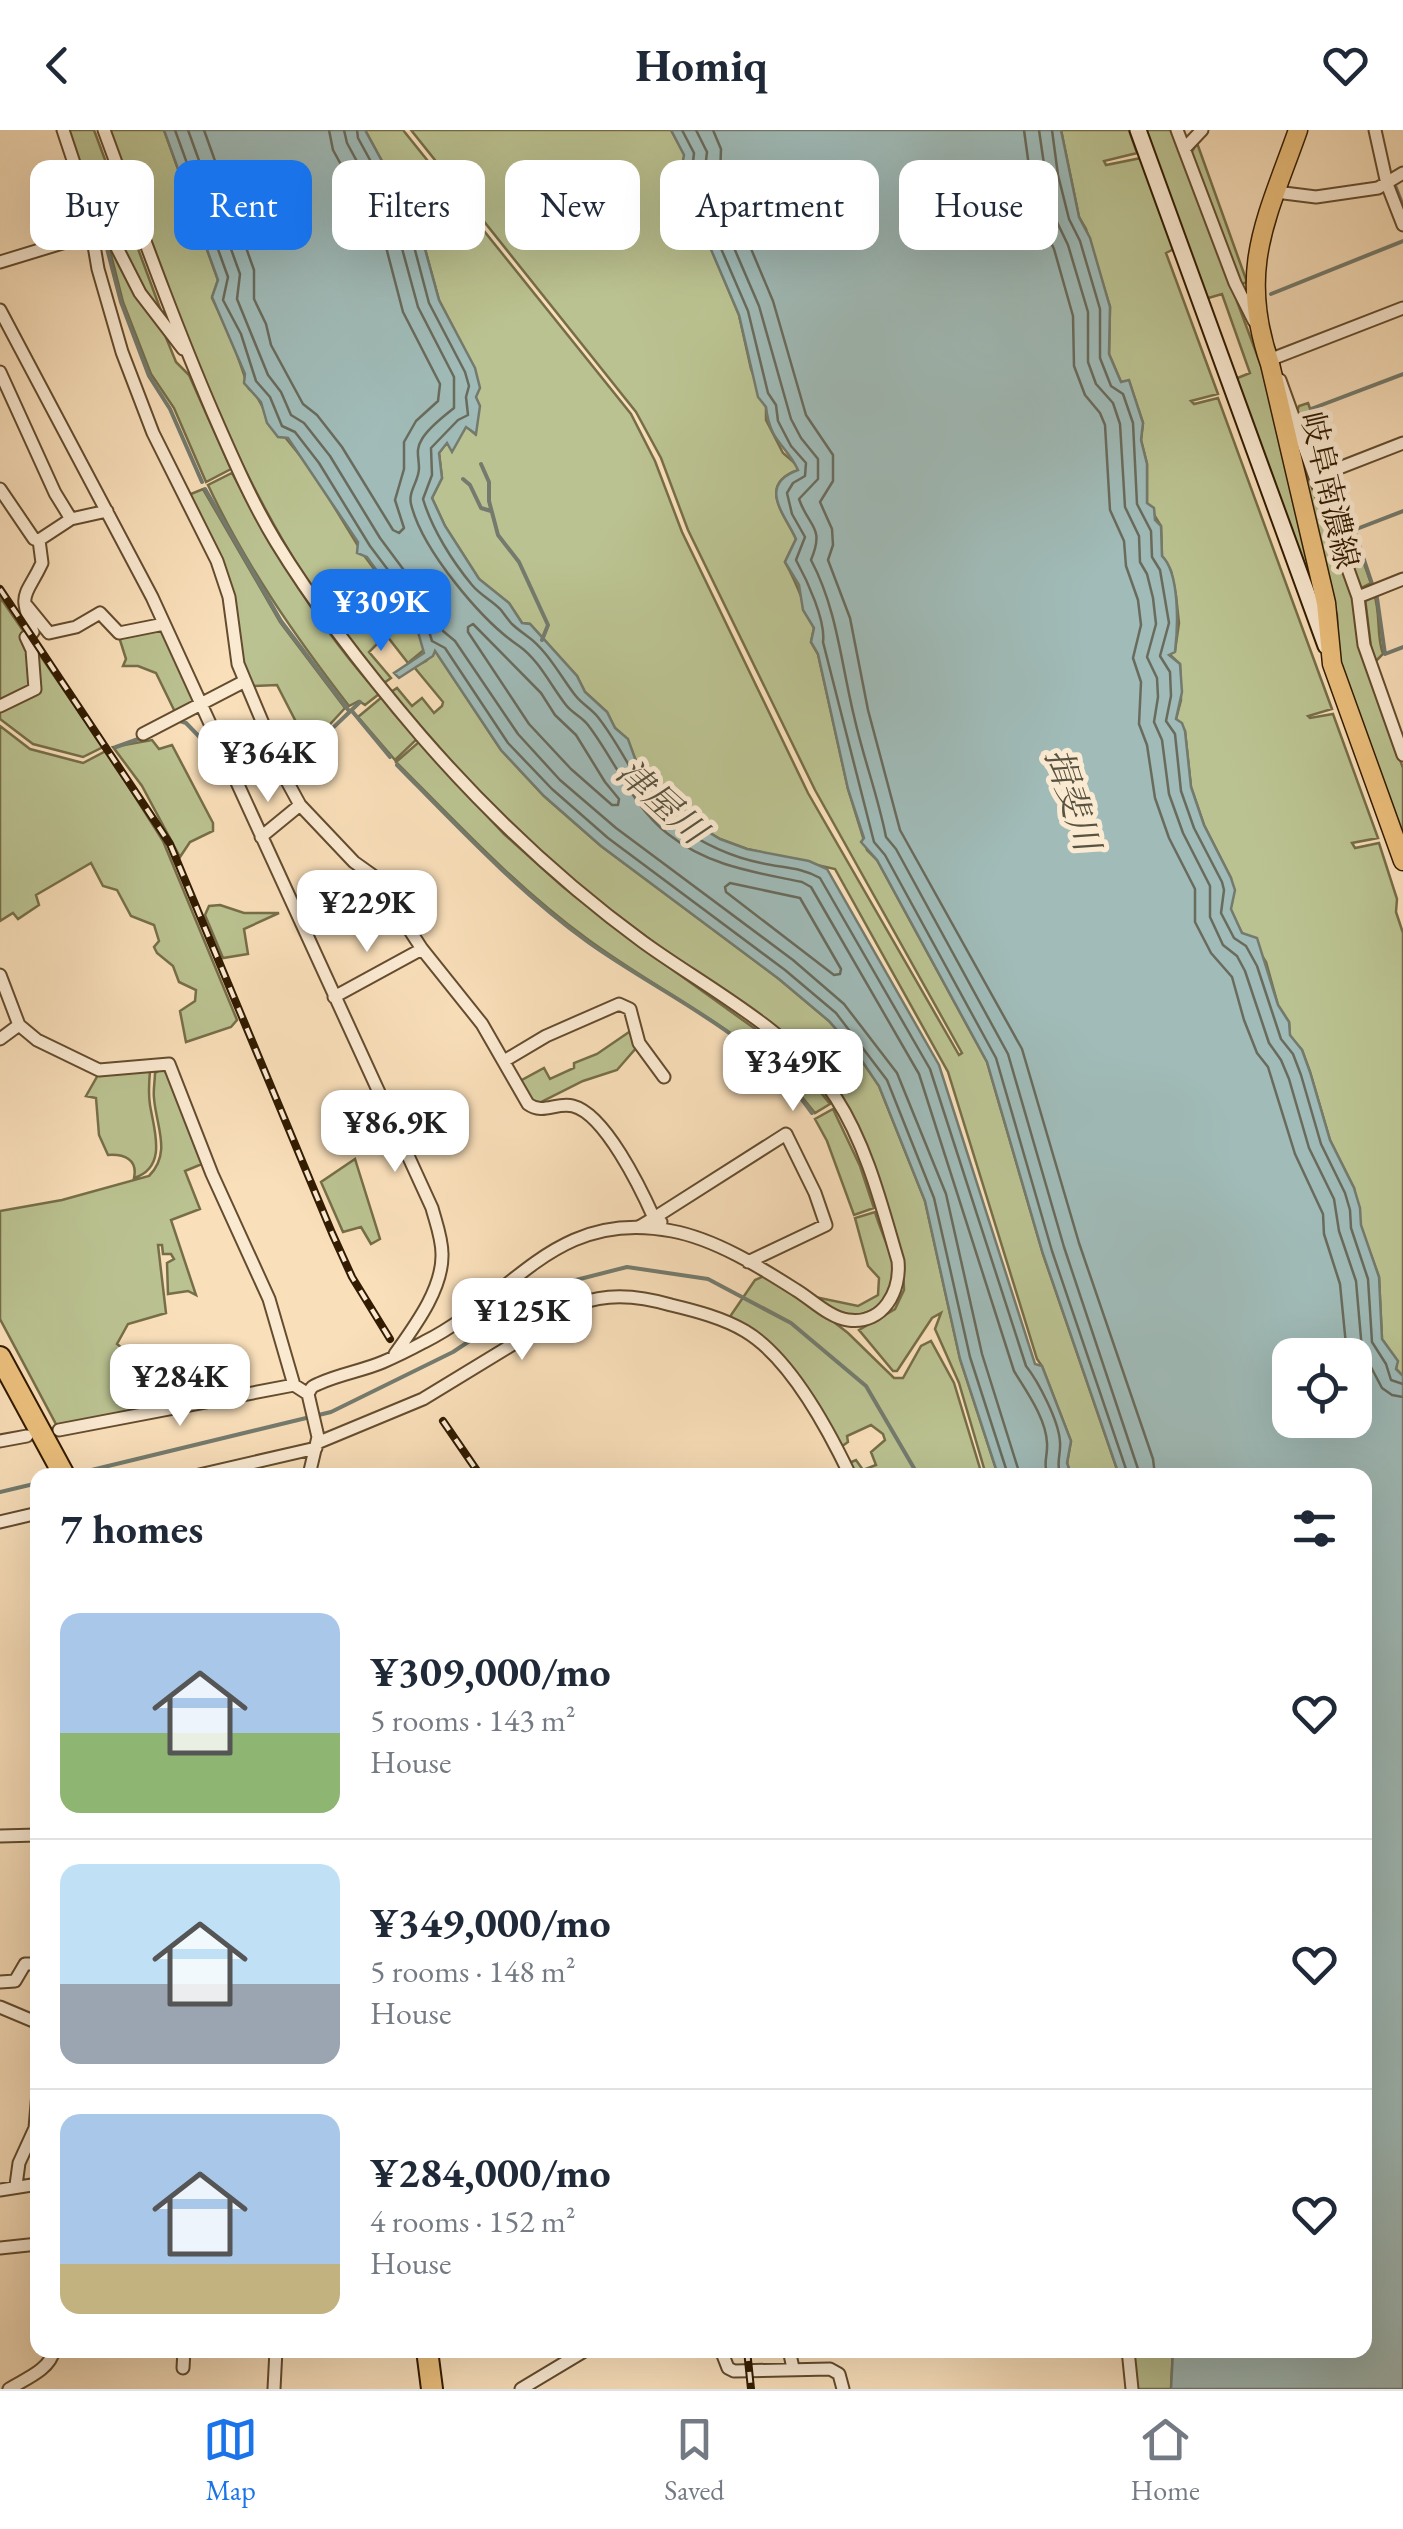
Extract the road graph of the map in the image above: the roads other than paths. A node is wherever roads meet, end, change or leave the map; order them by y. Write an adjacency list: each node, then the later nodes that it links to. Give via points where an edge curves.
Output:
1 (63, 130): 9 (street)
2 (104, 130): 21 (street)
3 (1138, 130): 34 (main road)
4 (1177, 130): 8 (street)
5 (1202, 130): 8 (street)
6 (1298, 130): 12 (main road, 岐阜南濃線)
7 (1375, 130): 11 (street)
8 (1184, 148): 20 (street)
9 (72, 160)
10 (1403, 173): 11 (street)
11 (1387, 184): 12 (street, via 1316,197); 13 (street)
12 (1276, 192): 20 (main road, 岐阜南濃線, via 1254,262)
13 (1403, 224)
14 (39, 250): 17 (street)
15 (96, 250): 35 (street, via 122,352 152,433 217,561)
16 (119, 250): 21 (street, via 140,293)
17 (0, 262)
18 (1403, 308): 22 (street)
19 (0, 310): 27 (street)
20 (1258, 328): 22 (main road, 岐阜南濃線)
21 (188, 354): 54 (street, via 275,539 422,737 567,881 764,1026 836,1099 869,1170 898,1260 894,1298 867,1318 844,1320)
22 (1270, 362): 25 (street); 34 (main road, 岐阜南濃線, via 1326,603)
23 (0, 372): 28 (street)
24 (1403, 444): 25 (street)
25 (1316, 478): 31 (street)
26 (0, 488): 29 (street)
27 (107, 511): 28 (street); 33 (street)
28 (70, 520): 29 (street)
29 (39, 540): 32 (street, via 42,563)
30 (1403, 579): 31 (street)
31 (1358, 597): 38 (street, via 1364,646)
32 (23, 604): 33 (street, via 50,633 100,613 119,633); 37 (street, via 34,689)
33 (164, 624): 36 (street)
34 (1332, 664): 43 (main road, 岐阜南濃線)
35 (245, 682): 36 (street); 41 (street)
36 (200, 704): 39 (street); 42 (street)
37 (0, 706)
38 (1396, 716): 40 (street)
39 (142, 734)
40 (1403, 754)
41 (300, 805): 42 (street); 44 (street, via 375,877)
42 (261, 837): 46 (street)
43 (1403, 861)
44 (422, 948): 46 (street); 49 (street)
45 (0, 975): 47 (street)
46 (334, 997): 56 (street, via 440,1238 437,1282)
47 (19, 1025): 48 (street); 57 (street, via 99,1070 168,1064 269,1298)
48 (0, 1039)
49 (504, 1061): 50 (street, via 620,1004 630,1009 640,1043); 51 (street, via 534,1108 584,1111 635,1176)
50 (664, 1077)
51 (654, 1218): 52 (street); 53 (street); 54 (street, via 786,1134 826,1225)
52 (639, 1228): 53 (street); 56 (street, via 578,1237 520,1271 450,1330)
53 (674, 1231): 54 (street)
54 (748, 1262)
55 (0, 1357): 63 (highway)
56 (393, 1358): 58 (street, via 316,1384)
57 (294, 1385): 58 (street); 59 (street)
58 (308, 1394): 62 (street)
59 (58, 1430)
60 (27, 1436): 61 (street)
61 (0, 1441)
62 (317, 1443): 64 (street); 65 (street); 66 (street, via 423,1399 579,1304 628,1296 706,1315 756,1338 810,1405)
63 (60, 1468)
64 (225, 1468)
65 (312, 1468)
66 (846, 1468)
67 (30, 1514): 68 (street)
68 (0, 1522)
69 (30, 1835): 70 (street)
70 (0, 1836)
71 (30, 1964): 72 (street, via 15,1982)
72 (0, 1982)
73 (0, 2007): 74 (street)
74 (30, 2020)
75 (30, 2139): 77 (street)
76 (30, 2184): 77 (street)
77 (16, 2185): 78 (street)
78 (0, 2190)
79 (30, 2245): 80 (street)
80 (0, 2248)
81 (52, 2358): 91 (street)
82 (183, 2358): 89 (street)
83 (276, 2358): 92 (street)
84 (428, 2358): 93 (highway)
85 (573, 2358): 94 (street)
86 (724, 2358): 90 (street, via 734,2371)
87 (791, 2358): 90 (street)
88 (1129, 2358): 96 (street)
89 (182, 2368)
90 (794, 2368): 95 (street, via 830,2369 840,2374)
91 (9, 2389)
92 (274, 2389)
93 (432, 2389)
94 (521, 2389)
95 (844, 2389)
96 (1132, 2389)

